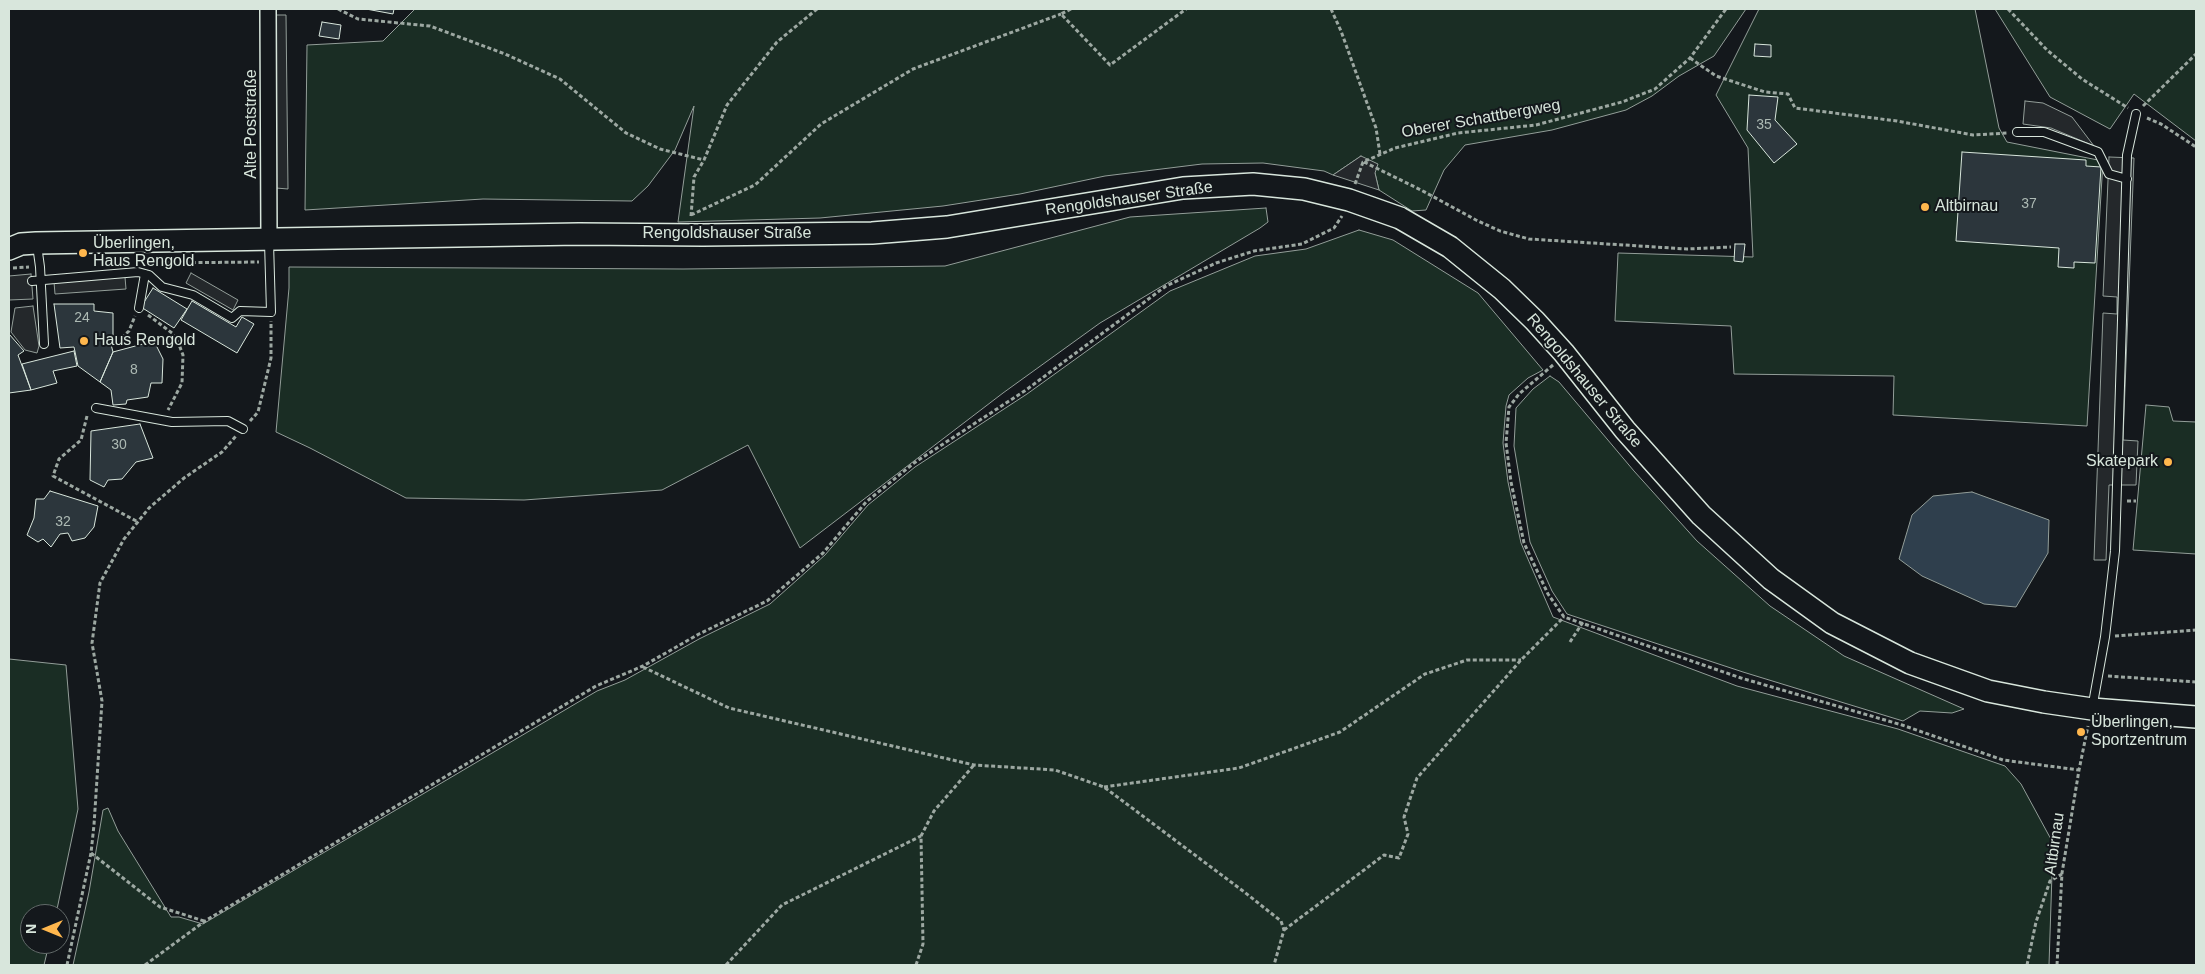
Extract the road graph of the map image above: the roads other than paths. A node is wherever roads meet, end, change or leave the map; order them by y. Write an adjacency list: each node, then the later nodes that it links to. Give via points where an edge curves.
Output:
1 (268, 9): 5 (street, Alte Poststraße)
2 (2136, 114): 4 (lane, via 2128,155)
3 (2017, 132): 4 (lane, via 2044,132 2098,152 2109,174)
4 (2128, 179): 14 (lane, via 2115,550 2105,637)
5 (269, 240): 6 (street, Rengoldshauser Straße); 7 (lane, via 271,312 240,311 232,318 193,295 162,287); 14 (street, Rengoldshauser Straße, via 872,233 956,226 1183,188 1253,184 1304,189 1347,206 1400,218 1450,247 1502,289 1558,346 1625,430 1701,515 1771,579 1832,623 1910,663 1988,691 2044,702)
6 (19, 244): 8 (lane)
7 (145, 274): 8 (lane); 9 (lane)
8 (36, 280): 10 (lane)
9 (139, 308)
10 (44, 344)
11 (96, 408): 12 (lane, via 172,422 228,421)
12 (243, 429)
13 (2196, 716): 14 (street, Rengoldshauser Straße)
14 (2090, 718)

